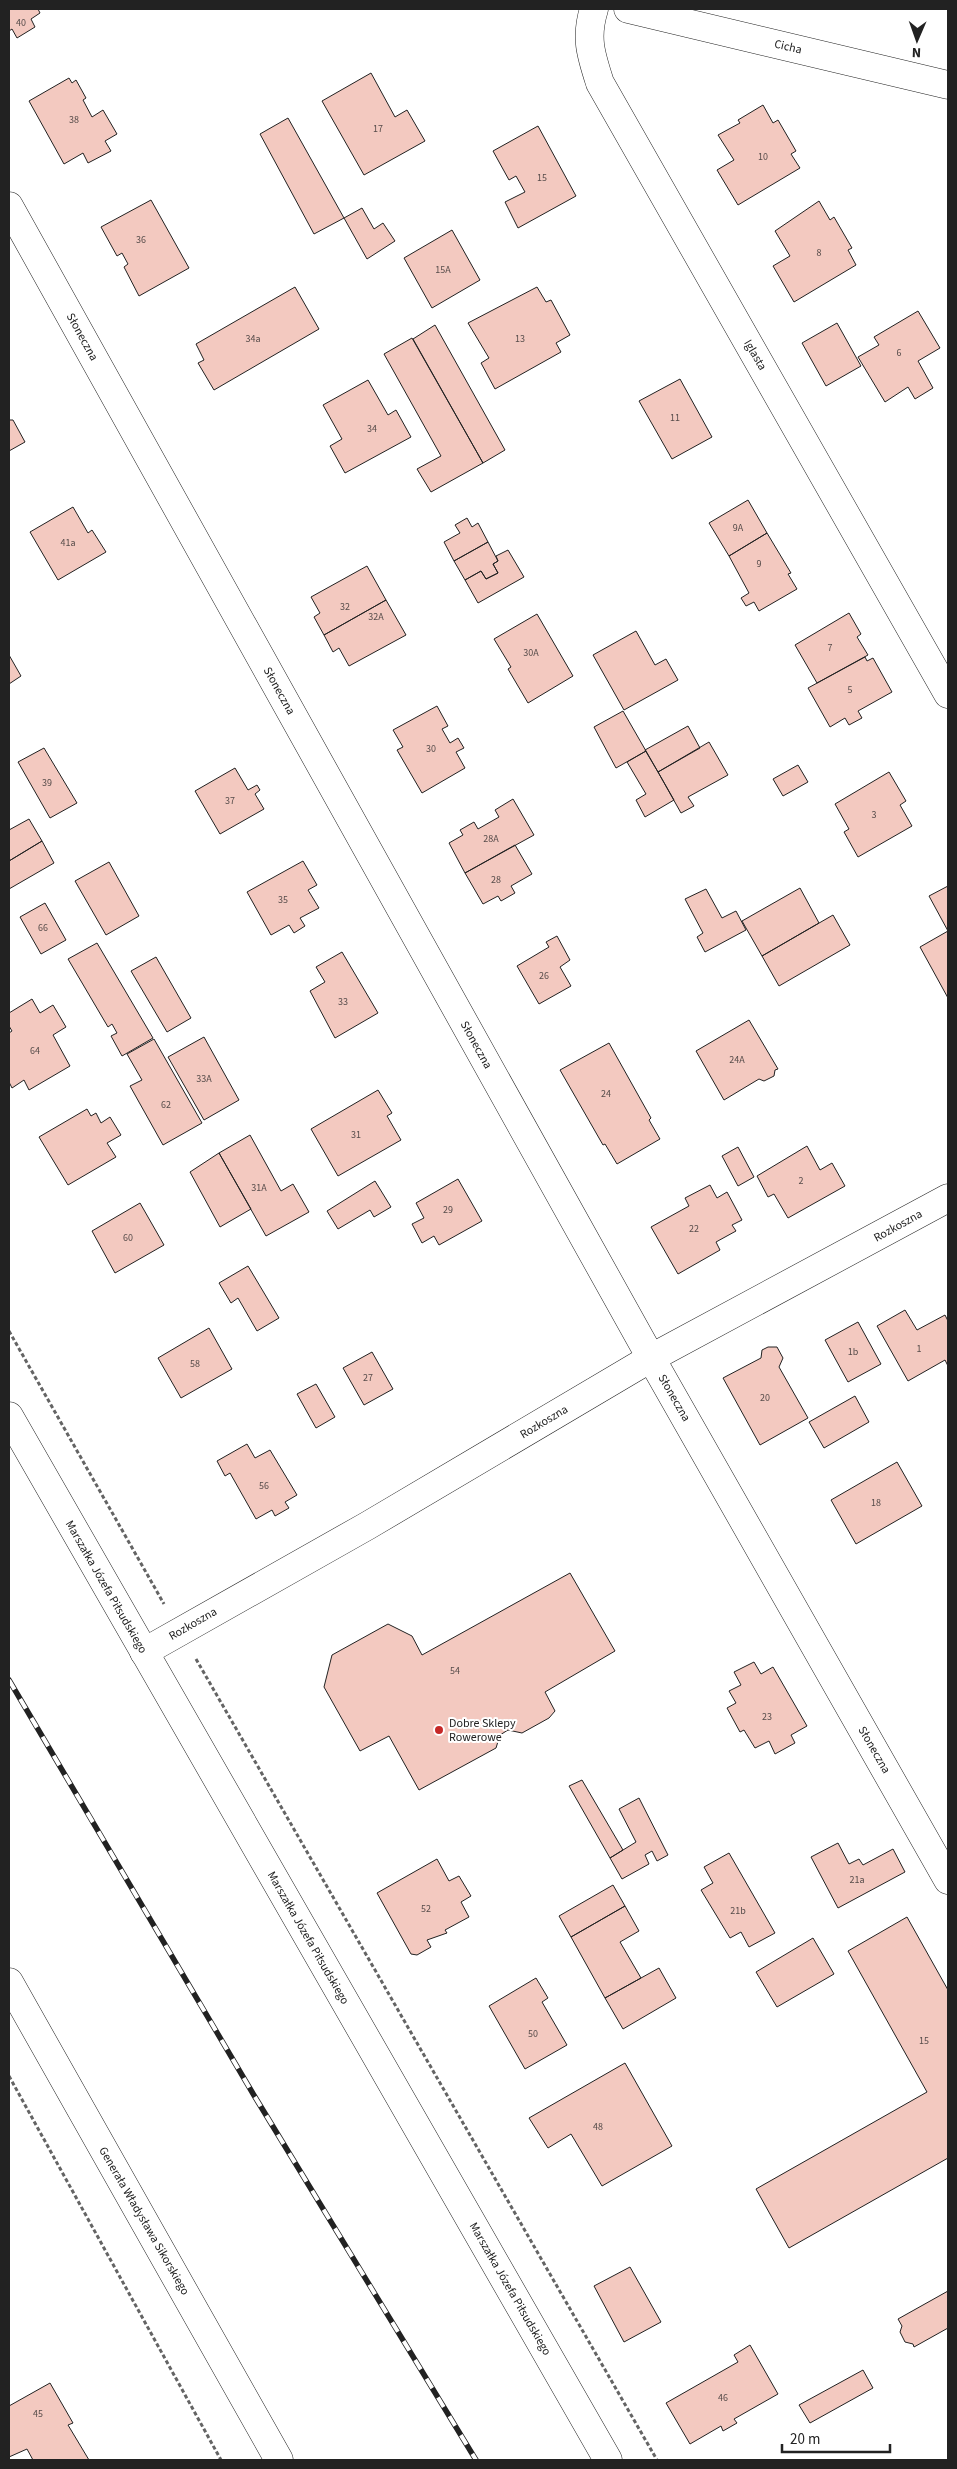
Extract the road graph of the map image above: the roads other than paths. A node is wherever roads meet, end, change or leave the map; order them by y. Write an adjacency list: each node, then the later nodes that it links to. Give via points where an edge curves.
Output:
1 (594, 9): 5 (street, Iglasta, via 588,45 600,83)
2 (633, 9): 3 (street, Cicha)
3 (948, 85)
4 (9, 206): 7 (street, Słoneczna)
5 (948, 694)
6 (948, 1198): 7 (street, Rozkoszna)
7 (651, 1358): 9 (street, Rozkoszna, via 368,1526); 10 (street, Słoneczna)
8 (9, 1416): 9 (street, Marszałka Józefa Piłsudskiego)
9 (144, 1652): 13 (street, Marszałka Józefa Piłsudskiego)
10 (948, 1880)
11 (9, 1982): 12 (street, Generała Władysława Sikorskiego)
12 (279, 2460)
13 (608, 2460)

